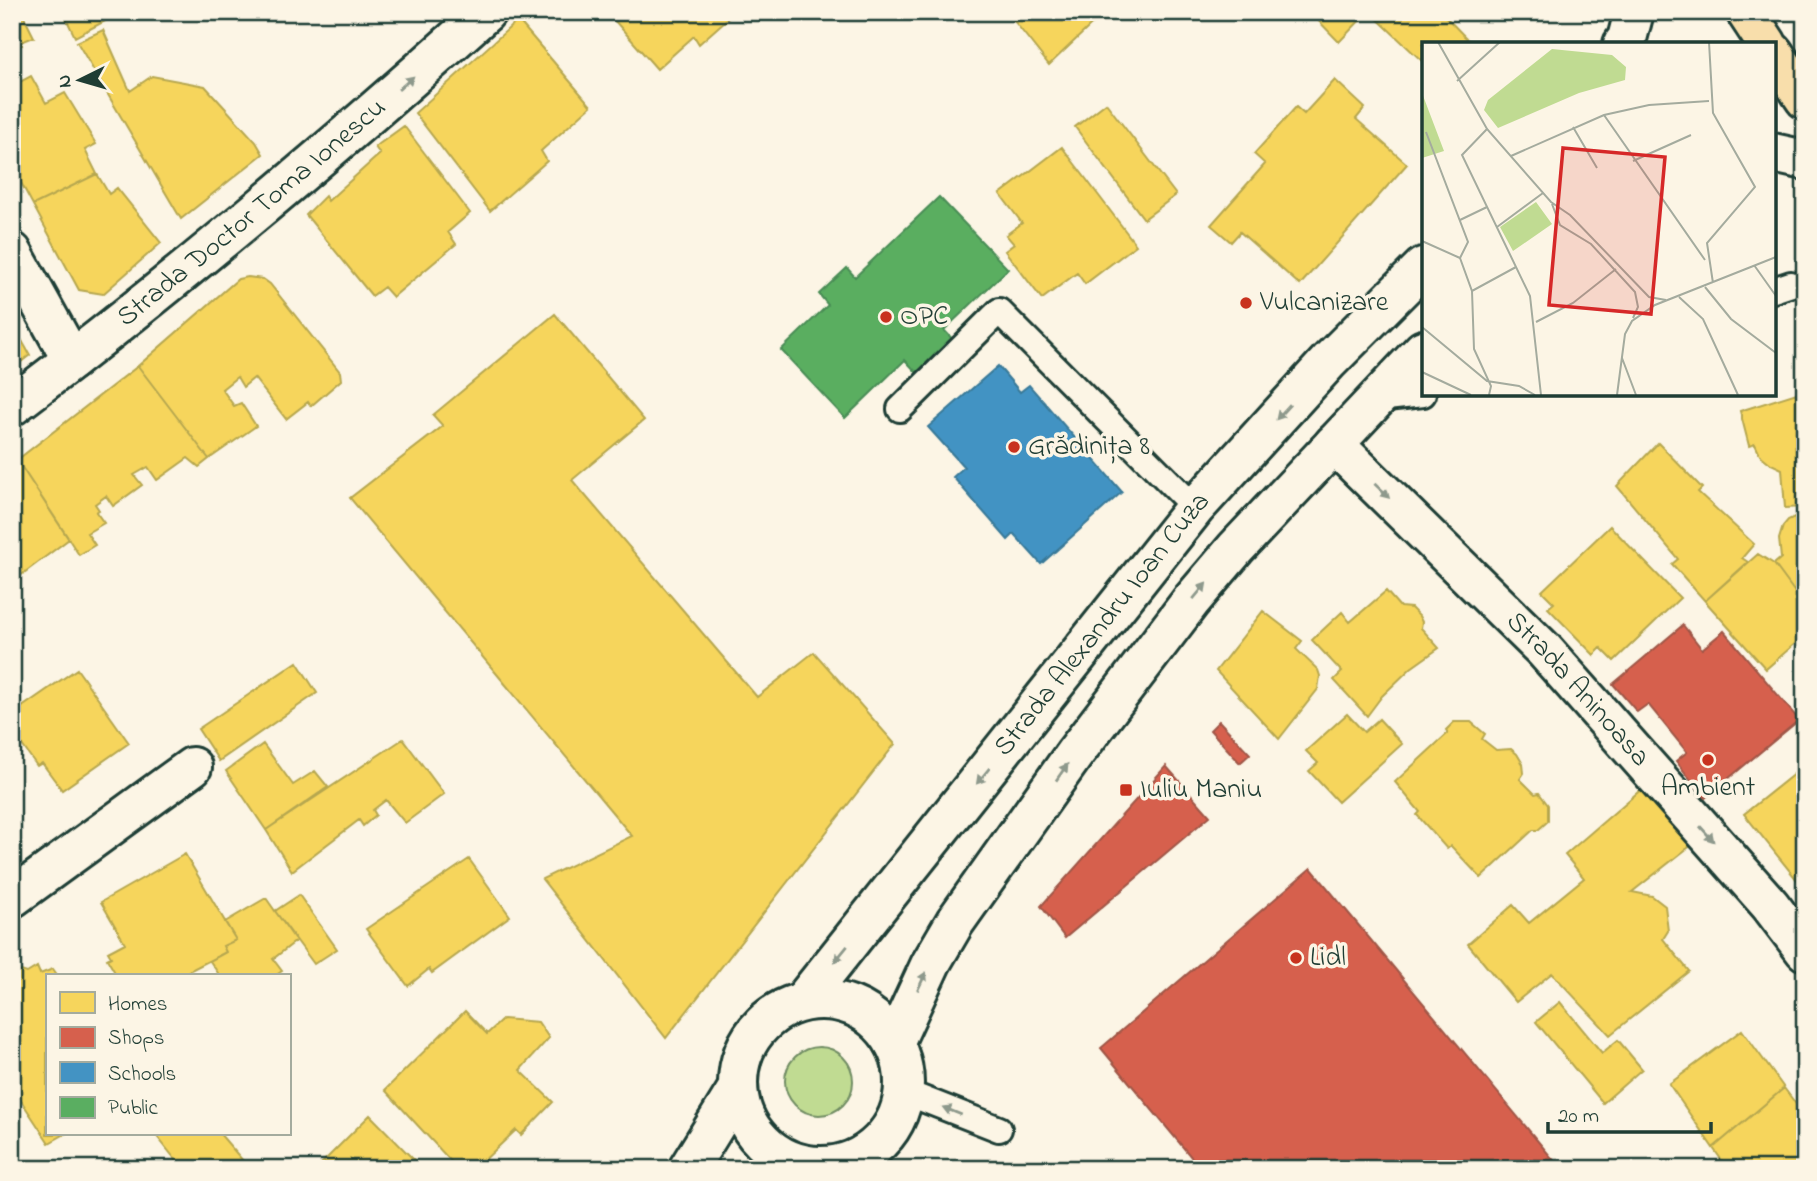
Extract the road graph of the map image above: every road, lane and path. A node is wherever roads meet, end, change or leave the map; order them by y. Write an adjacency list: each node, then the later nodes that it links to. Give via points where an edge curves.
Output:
1 (486, 12): 13 (street, Strada Doctor Toma Ionescu, one-way to 1, via 293,182)
2 (1634, 12): 4 (street)
3 (1746, 12): 5 (main road)
4 (1625, 42)
5 (1767, 42)
6 (1775, 55): 7 (main road)
7 (1805, 99)
8 (1775, 153): 9 (street)
9 (1805, 160)
10 (12, 252): 13 (street)
11 (1422, 268): 19 (street, Strada Alexandru Ioan Cuza, one-way to 19, via 1329,361)
12 (1422, 351): 15 (street, Strada Alexandru Ioan Cuza)
13 (72, 360): 16 (street, Strada Doctor Toma Ionescu)
14 (1422, 394): 15 (lane)
15 (1377, 399): 18 (street, Strada Alexandru Ioan Cuza)
16 (12, 406)
17 (900, 409): 19 (lane, via 999,311)
18 (1334, 444): 22 (street, Strada Aninoasa, one-way to 22, via 1544,650 1770,905); 24 (street, Strada Alexandru Ioan Cuza, one-way to 18, via 955,922 1075,753 1236,548)
19 (1195, 508): 23 (street, Strada Alexandru Ioan Cuza, one-way to 23)
20 (192, 767): 21 (street)
21 (12, 898)
22 (1805, 951)
23 (803, 1002): 24 (street, Strada Alexandru Ioan Cuza, via 846,1003 881,1025); 25 (street, Strada Alexandru Ioan Cuza, via 781,1010 748,1043)
24 (894, 1043): 26 (street, Strada Alexandru Ioan Cuza, via 903,1067)
25 (738, 1088): 28 (street, Strada Alexandru Ioan Cuza, via 755,1133); 30 (street, Strada Alexandru Ioan Cuza)
26 (905, 1092): 27 (lane, one-way to 26); 29 (street, Strada Alexandru Ioan Cuza, via 898,1115)
27 (999, 1129)
28 (786, 1165): 29 (street, Strada Alexandru Ioan Cuza)
29 (864, 1165)
30 (688, 1169)

